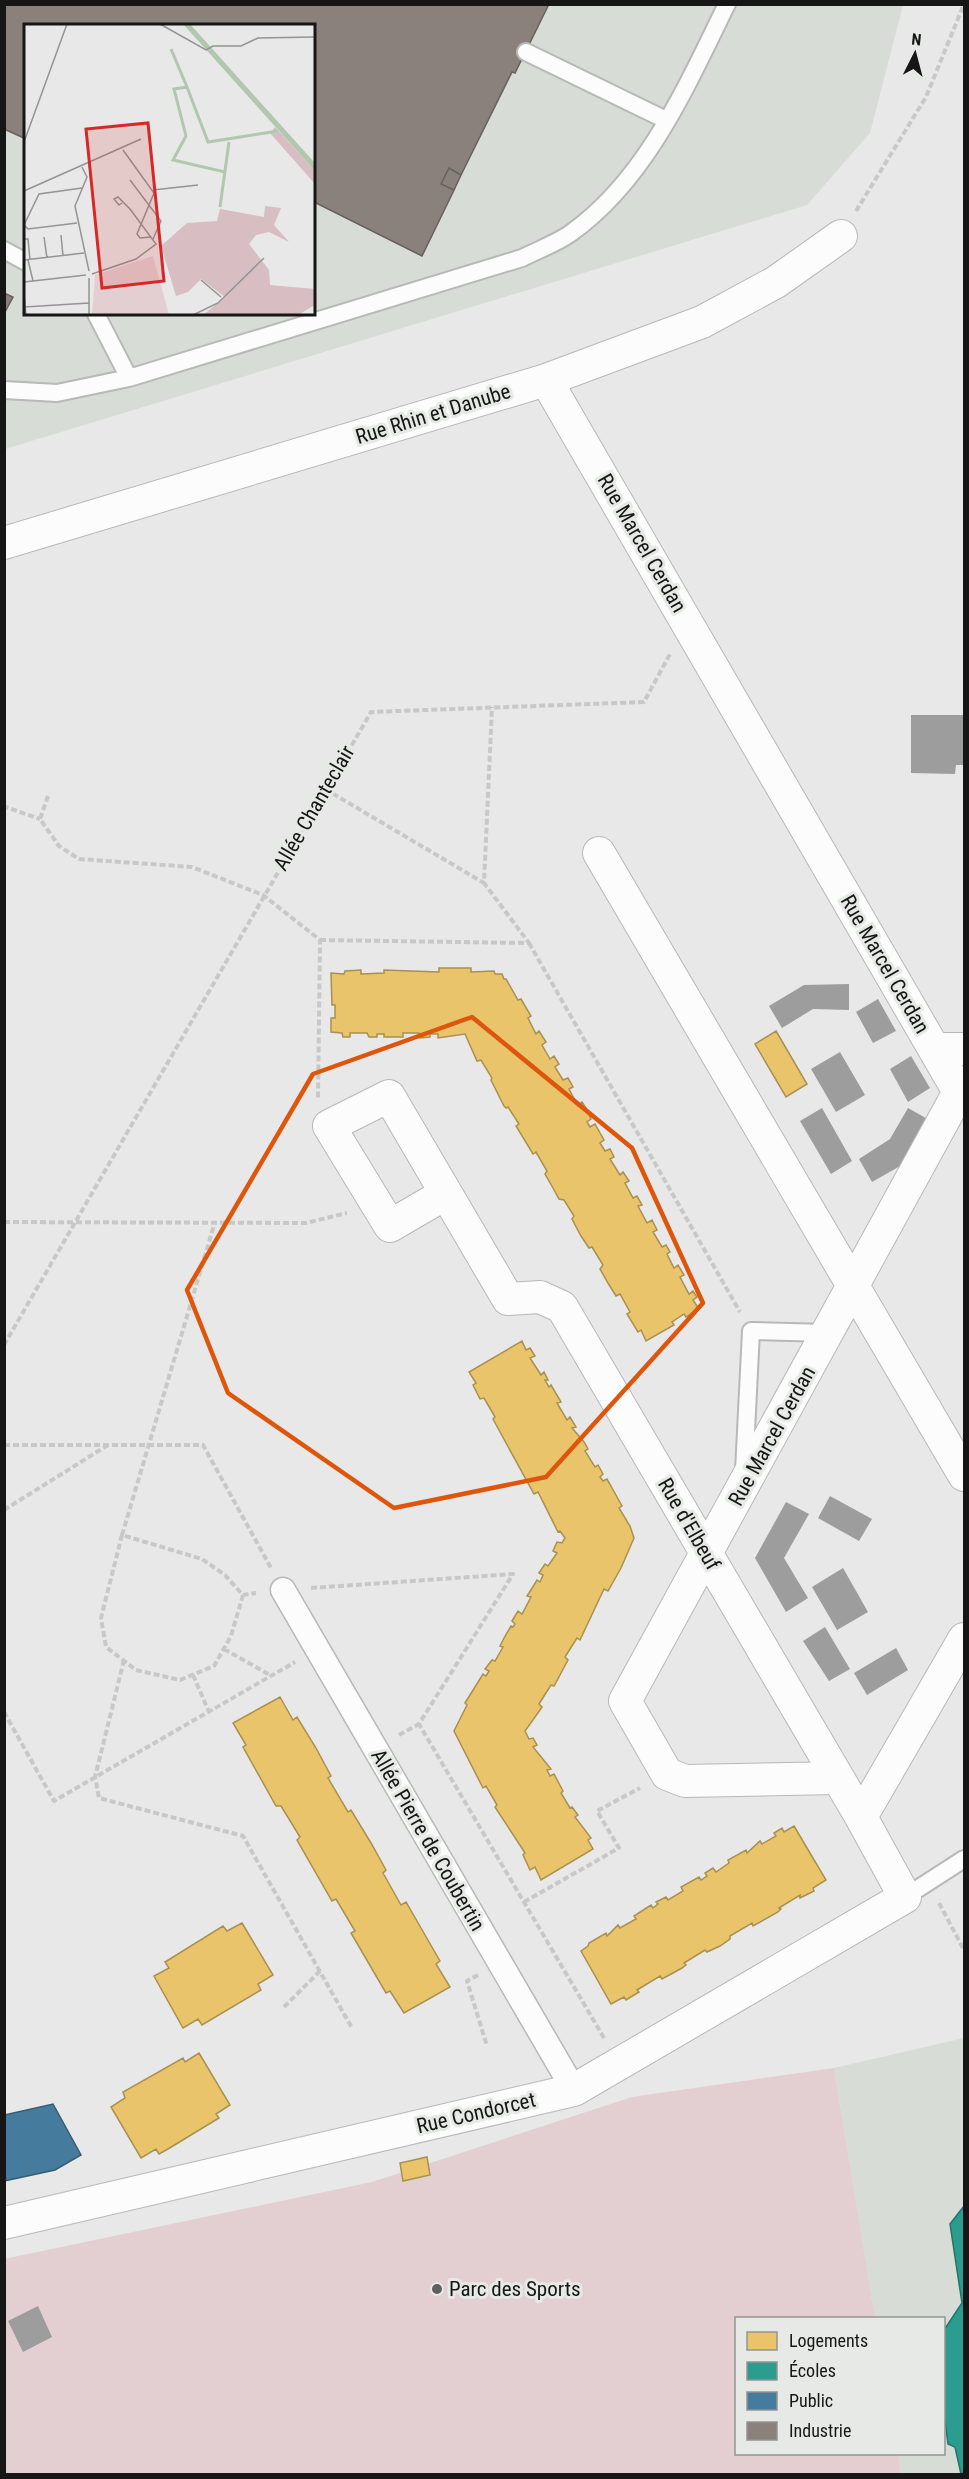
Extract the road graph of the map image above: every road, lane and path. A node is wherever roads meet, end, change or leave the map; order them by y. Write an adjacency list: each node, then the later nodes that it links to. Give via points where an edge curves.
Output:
1 (727, 4): 4 (lane)
2 (964, 4): 5 (path, via 926,97)
3 (526, 52): 4 (lane)
4 (666, 120): 9 (lane, via 645,158 609,200 570,234 522,258)
5 (841, 236): 10 (street, Rue Rhin et Danube, via 776,282 702,322)
6 (4, 250): 7 (lane)
7 (24, 261)
8 (97, 315): 9 (lane)
9 (129, 378): 11 (lane, via 57,393)
10 (546, 380): 12 (street, Rue Rhin et Danube); 13 (street, Rue Marcel Cerdan)
11 (4, 390)
12 (4, 543)
13 (688, 622): 14 (path, Allée Chanteclair, via 644,702); 24 (street, Rue Marcel Cerdan)
14 (492, 707): 15 (path, Allée Chanteclair, via 371,712); 20 (path)
15 (325, 789): 20 (path); 21 (path, Allée Chanteclair)
16 (48, 796): 18 (path)
17 (4, 810): 18 (path, via 6,807)
18 (40, 819): 21 (path, via 59,846 79,859 192,867)
19 (599, 853): 32 (street)
20 (484, 883): 23 (path)
21 (263, 895): 22 (path); 30 (path, Allée Chanteclair)
22 (320, 940): 23 (path); 26 (path, via 318,1107)
23 (528, 943): 33 (path)
24 (934, 1049): 25 (street); 32 (street, Rue Marcel Cerdan, via 959,1092)
25 (964, 1049)
26 (329, 1126): 27 (street, via 389,1096); 28 (street)
27 (445, 1194): 28 (street, via 390,1226); 43 (street, Rue d'Elbeuf, via 508,1299 540,1297 562,1307)
28 (375, 1203): 31 (path, via 306,1223)
29 (4, 1221): 30 (path)
30 (74, 1221): 31 (path); 35 (path, Allée Chanteclair)
31 (215, 1222): 38 (path)
32 (854, 1287): 34 (street, Rue Marcel Cerdan); 39 (street)
33 (751, 1331): 34 (lane); 40 (lane)
34 (828, 1333): 40 (street, Rue Marcel Cerdan)
35 (4, 1345)
36 (108, 1444): 37 (path); 38 (path); 41 (path)
37 (4, 1445)
38 (149, 1445): 42 (path); 44 (path, via 203,1444)
39 (964, 1475)
40 (743, 1488): 43 (street, Rue Marcel Cerdan)
41 (4, 1510)
42 (122, 1535): 45 (path, via 202,1559 225,1575); 49 (path, via 101,1618 106,1647)
43 (707, 1554): 54 (street, Rue Marcel Cerdan, via 625,1701); 56 (street, Rue d'Elbeuf)
44 (283, 1590): 45 (path); 48 (street, Allée Pierre de Coubertin); 60 (path, via 513,1574 419,1724)
45 (243, 1595): 47 (path)
46 (964, 1639): 57 (street)
47 (224, 1648): 50 (path, via 214,1666); 51 (path)
48 (316, 1649): 51 (path); 62 (street, Allée Pierre de Coubertin)
49 (124, 1660): 50 (path, via 136,1670 180,1680); 55 (path)
50 (193, 1675): 53 (path)
51 (271, 1676): 53 (path)
52 (4, 1712): 55 (path, via 54,1801)
53 (209, 1712): 55 (path)
54 (667, 1774): 56 (street, via 685,1780); 60 (path, via 597,1811 619,1848)
55 (95, 1777): 63 (path, via 99,1798 243,1836)
56 (838, 1778): 57 (street, Rue d'Elbeuf)
57 (861, 1817): 59 (street, Rue d'Elbeuf)
58 (964, 1859): 59 (lane)
59 (917, 1890): 61 (path); 67 (street, Rue Condorcet)
60 (524, 1902): 67 (path)
61 (964, 1950)
62 (500, 1965): 66 (path, via 467,1981); 68 (street, Allée Pierre de Coubertin)
63 (320, 1971): 64 (path); 65 (path)
64 (284, 2007)
65 (352, 2028)
66 (487, 2046)
67 (619, 2063): 68 (street, Rue Condorcet)
68 (574, 2090): 69 (street, Rue Condorcet)
69 (4, 2223)

